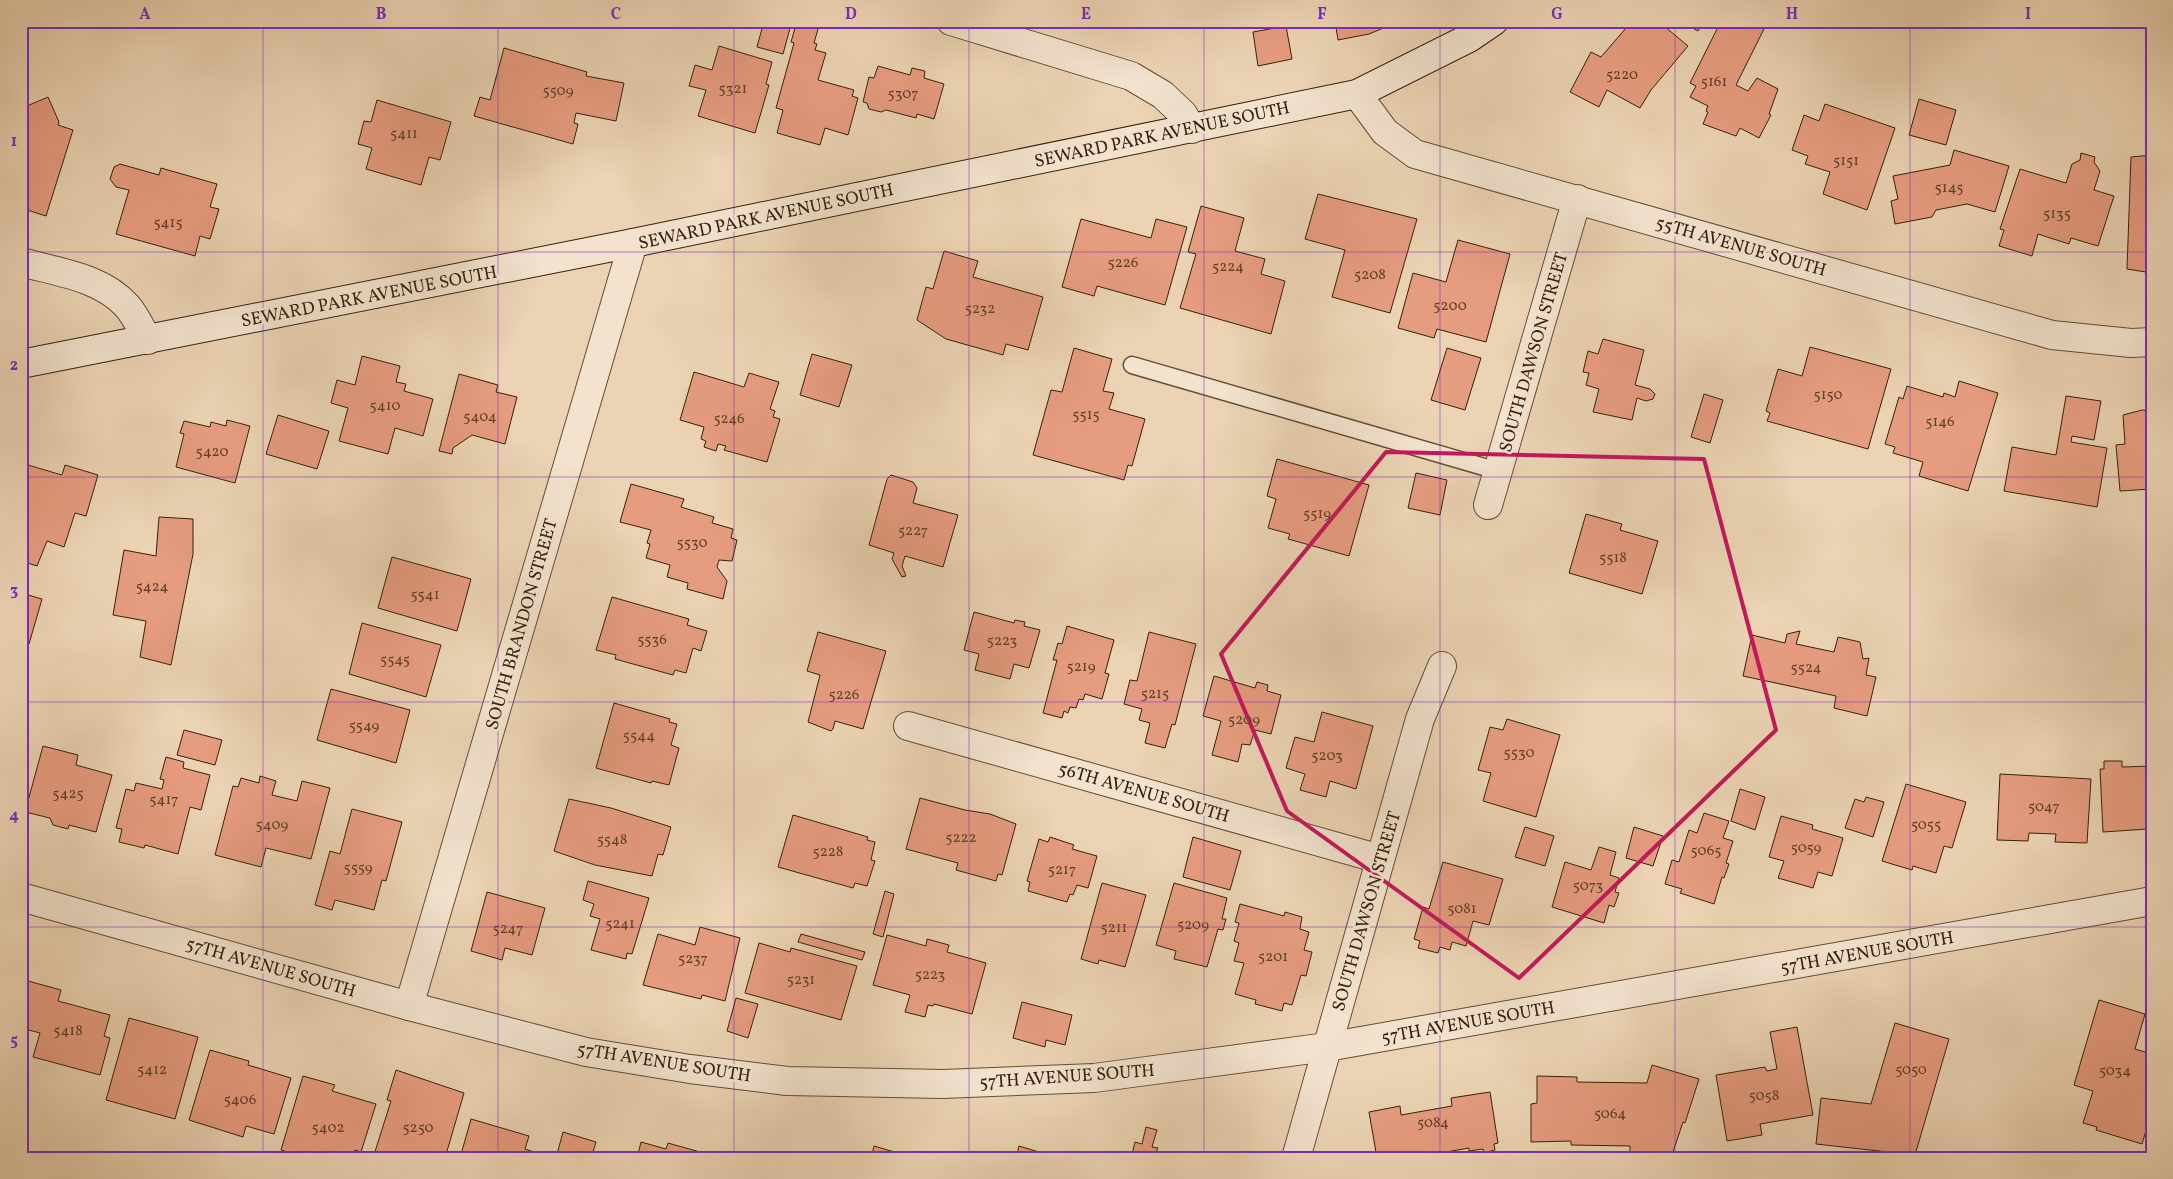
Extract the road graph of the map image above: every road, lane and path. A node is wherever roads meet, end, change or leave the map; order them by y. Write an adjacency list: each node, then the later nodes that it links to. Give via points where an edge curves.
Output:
1 (951, 21): 4 (street, via 1131,76 1163,95)
2 (1494, 21): 3 (street, SEWARD PARK AVENUE SOUTH, via 1469,38)
3 (1357, 94): 4 (street, SEWARD PARK AVENUE SOUTH); 5 (street, 55TH AVENUE SOUTH, via 1385,132 1415,154)
4 (1192, 128): 6 (street, SEWARD PARK AVENUE SOUTH)
5 (1577, 199): 9 (street, 55TH AVENUE SOUTH, via 2052,335); 12 (street, SOUTH DAWSON STREET)
6 (633, 243): 8 (street, SEWARD PARK AVENUE SOUTH); 19 (street, SOUTH BRANDON STREET)
7 (21, 262): 8 (street, via 92,282 116,294 129,308)
8 (148, 340): 10 (street, SEWARD PARK AVENUE SOUTH)
9 (2152, 342)
10 (21, 364)
11 (1132, 365): 12 (lane)
12 (1498, 471): 13 (street, SOUTH DAWSON STREET)
13 (1488, 505)
14 (1442, 666): 16 (street, SOUTH DAWSON STREET, via 1420,719)
15 (908, 726): 16 (street, 56TH AVENUE SOUTH)
16 (1380, 859): 20 (street, SOUTH DAWSON STREET)
17 (21, 897): 19 (street, 57TH AVENUE SOUTH)
18 (2152, 901): 20 (street, 57TH AVENUE SOUTH)
19 (409, 1006): 20 (street, 57TH AVENUE SOUTH, via 586,1052 787,1081 943,1084 1094,1078)
20 (1327, 1047): 21 (street, SOUTH DAWSON STREET)
21 (1296, 1158)

